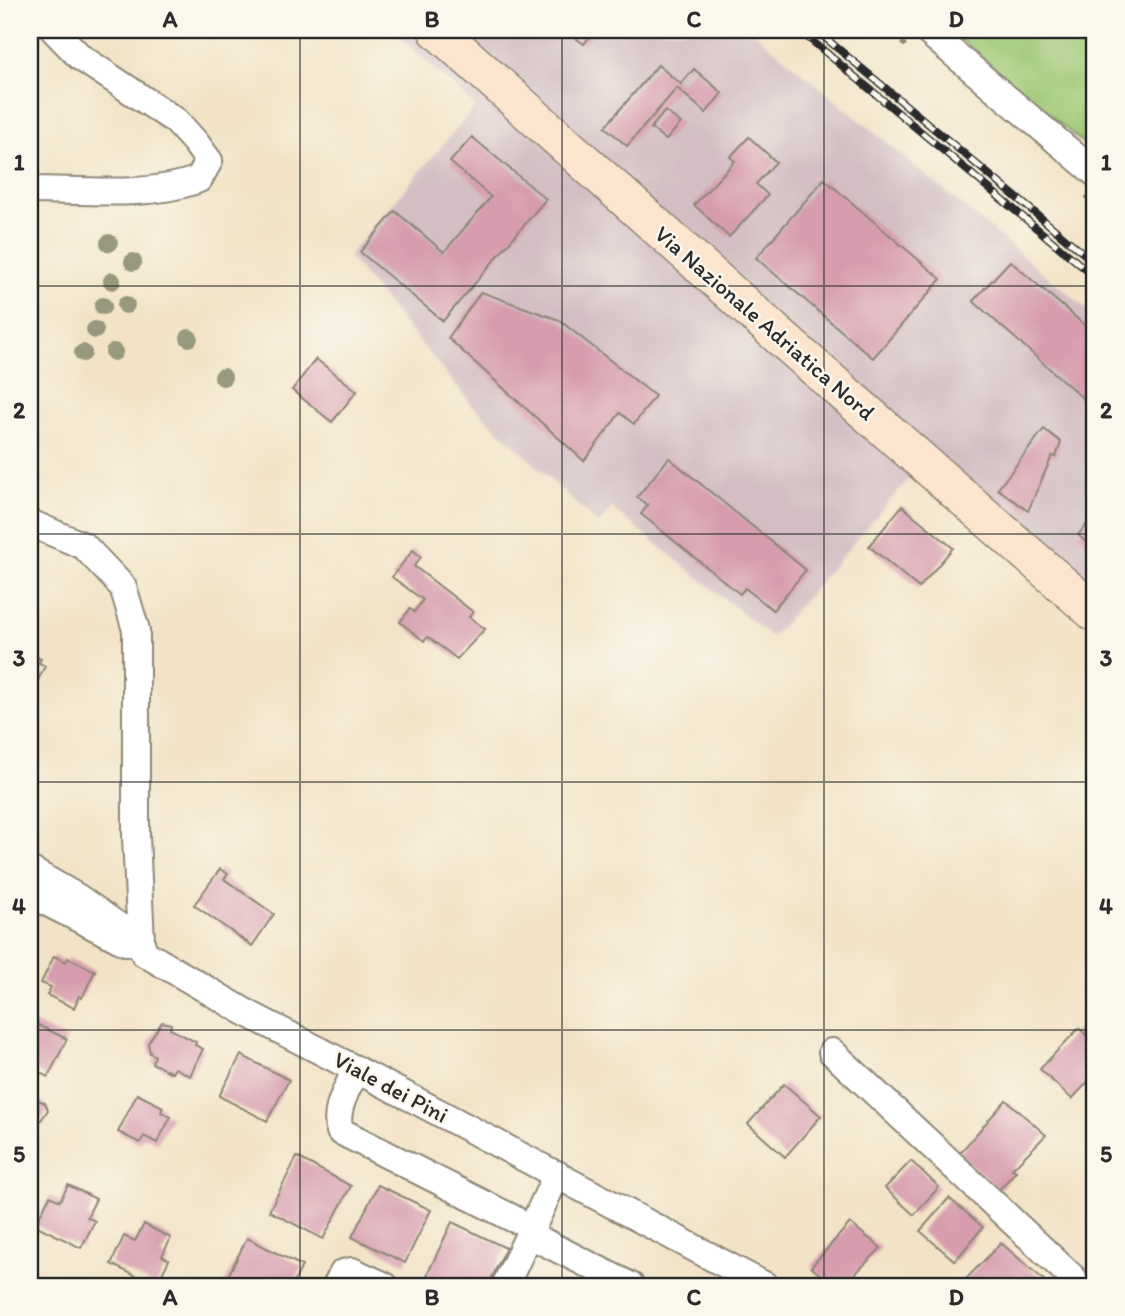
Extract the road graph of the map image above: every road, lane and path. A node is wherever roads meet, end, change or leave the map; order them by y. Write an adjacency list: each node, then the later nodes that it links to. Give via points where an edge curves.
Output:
1 (54, 30): 5 (street, via 80,57 176,121 209,161 199,179 156,190)
2 (437, 30): 7 (main road, Via Nazionale Adriatica Nord)
3 (926, 30): 4 (street)
4 (1095, 173)
5 (30, 190)
6 (30, 523): 10 (street, via 84,546 123,587 136,630)
7 (1095, 613)
8 (30, 870): 10 (street, Viale dei Pini)
9 (30, 894): 10 (street, via 125,942)
10 (141, 942): 12 (street, Viale dei Pini, via 144,953 191,981)
11 (832, 1052): 20 (street)
12 (356, 1069): 13 (street, Viale dei Pini); 14 (street, via 338,1110 340,1131)
13 (557, 1174): 14 (street); 19 (street, Viale dei Pini)
14 (521, 1227): 17 (street); 18 (street)
15 (336, 1286): 16 (street, via 343,1273 352,1270)
16 (385, 1286)
17 (505, 1286)
18 (631, 1286)
19 (766, 1286)
20 (1079, 1286)

